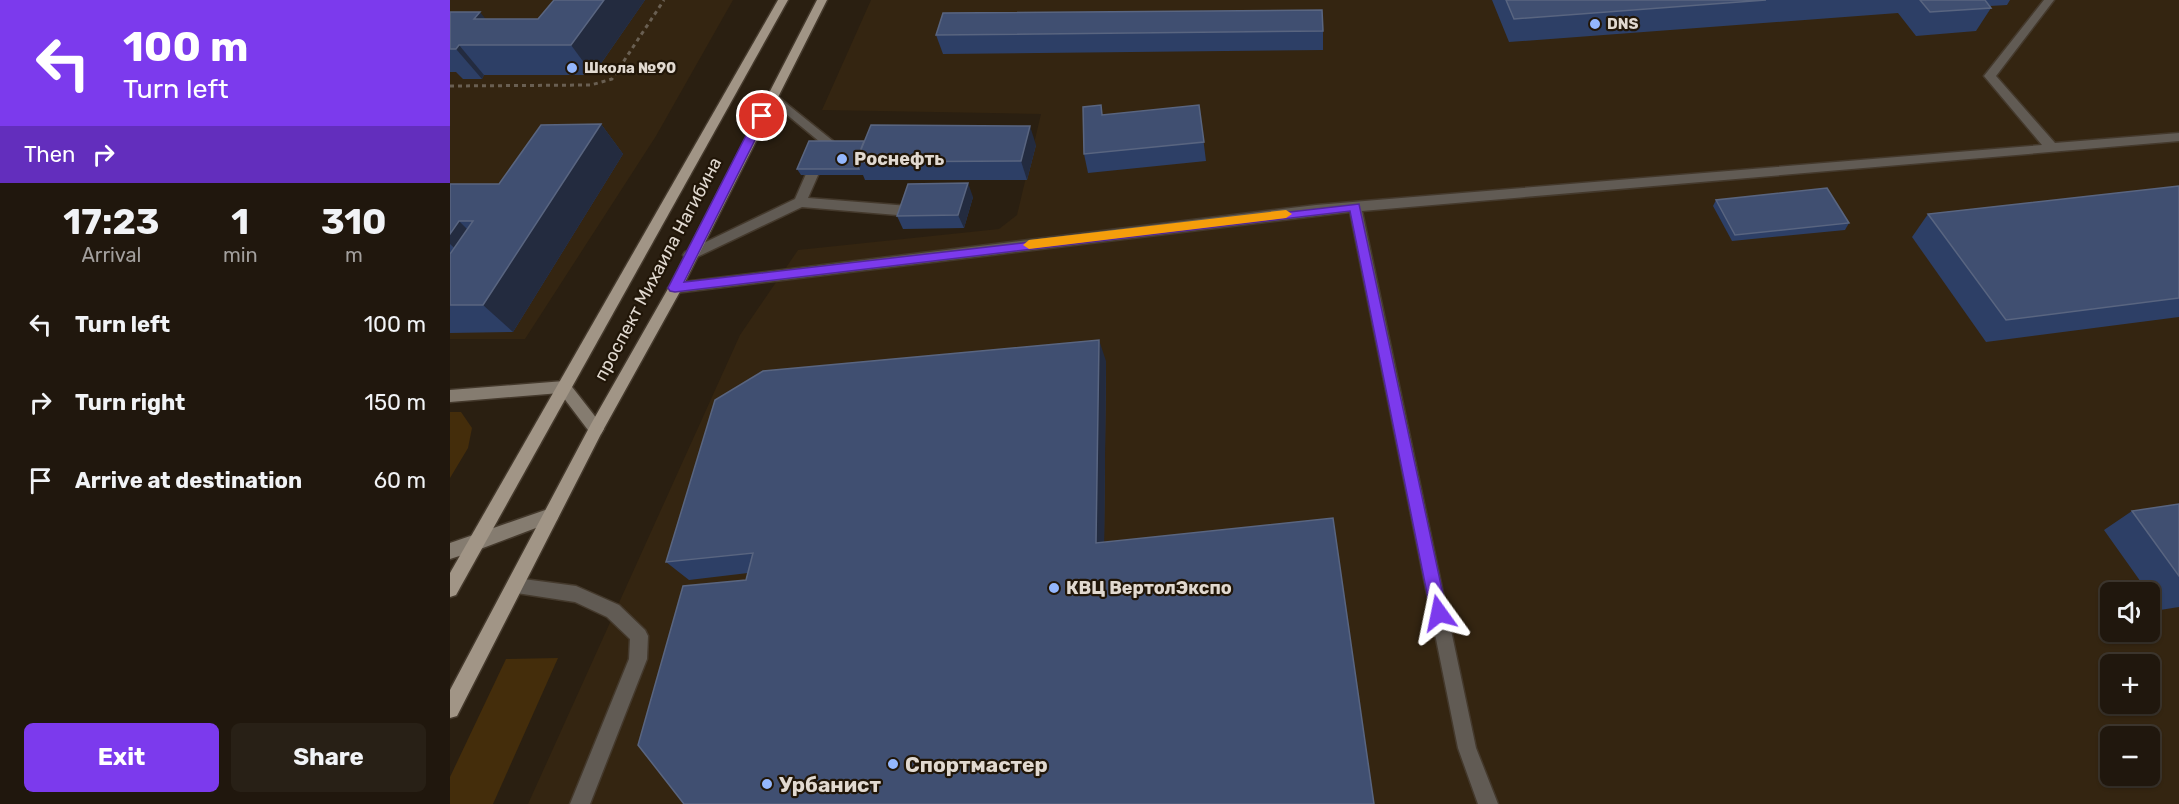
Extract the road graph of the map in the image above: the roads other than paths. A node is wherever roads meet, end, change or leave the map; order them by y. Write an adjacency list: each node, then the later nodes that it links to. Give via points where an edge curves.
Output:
1 (783, 0): 12 (main road, проспект Михаила Нагибина)
2 (822, 0): 4 (main road, проспект Михаила Нагибина)
3 (2049, 0): 6 (lane, via 1990,76)
4 (772, 96): 7 (lane, via 827,141); 10 (main road, проспект Михаила Нагибина)
5 (2179, 137): 6 (lane)
6 (2052, 148): 8 (lane)
7 (800, 202): 9 (lane); 10 (lane)
8 (1355, 207): 11 (lane); 22 (lane, via 1467,748)
9 (909, 211)
10 (690, 255): 11 (main road, проспект Михаила Нагибина)
11 (675, 288): 14 (main road, проспект Михаила Нагибина)
12 (564, 387): 13 (main road); 14 (main road); 16 (main road, проспект Михаила Нагибина)
13 (450, 396)
14 (596, 429): 15 (main road, проспект Михаила Нагибина)
15 (551, 515): 16 (main road); 18 (main road, проспект Михаила Нагибина)
16 (475, 544): 17 (main road); 19 (main road, проспект Михаила Нагибина)
17 (450, 551)
18 (516, 586): 20 (main road, проспект Михаила Нагибина); 21 (lane, via 576,594 613,611 639,636 638,659)
19 (450, 589)
20 (450, 709)
21 (580, 804)
22 (1488, 804)

